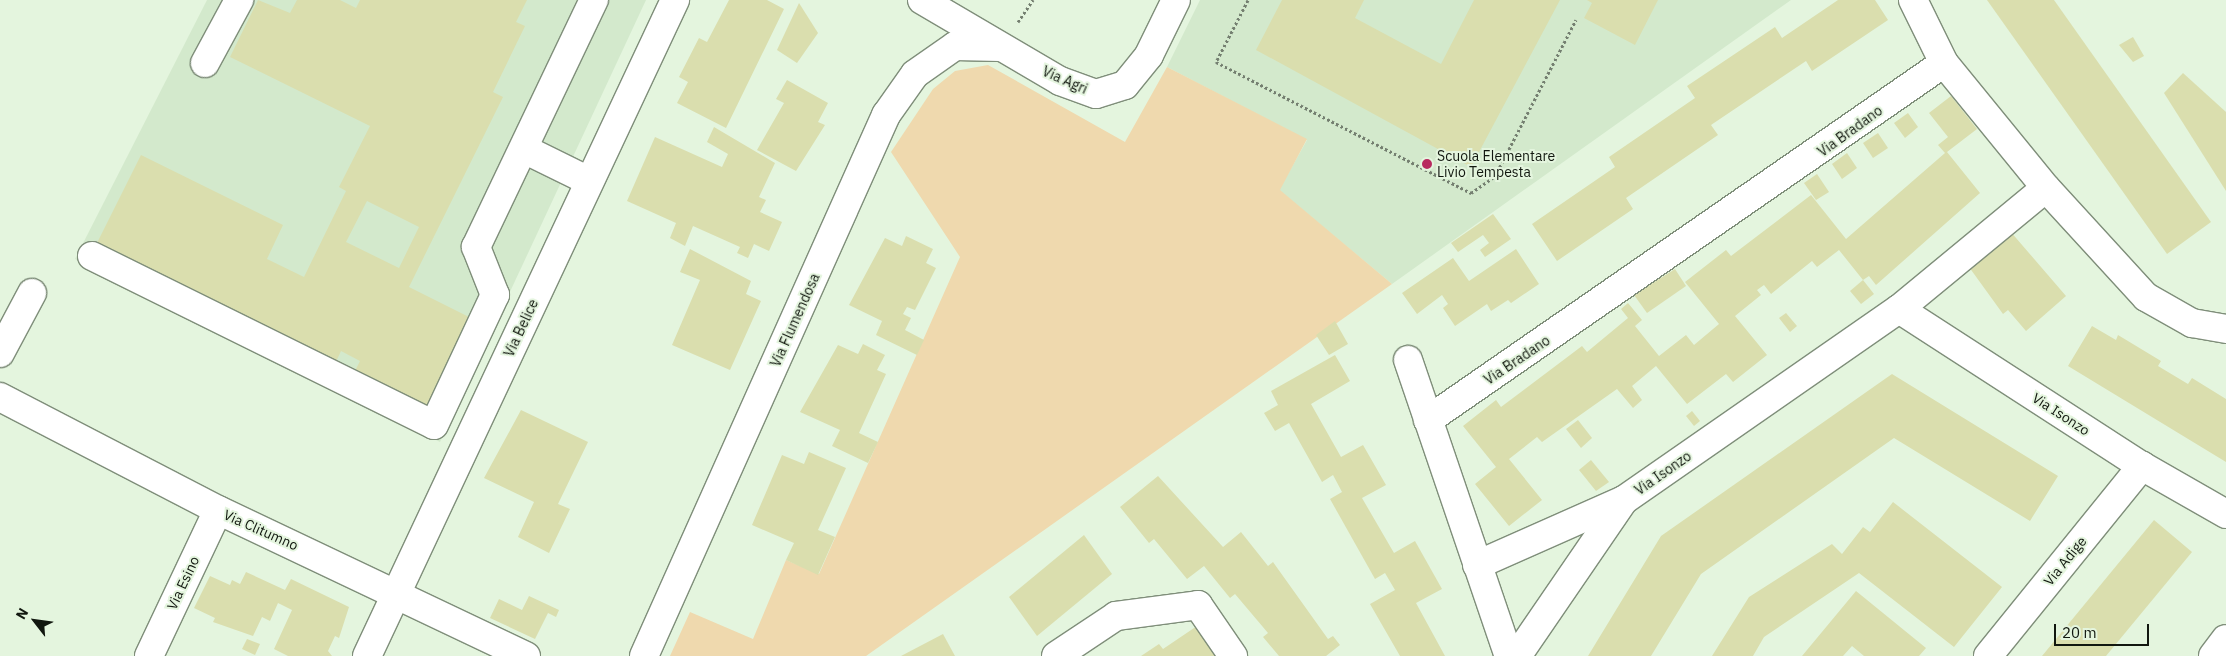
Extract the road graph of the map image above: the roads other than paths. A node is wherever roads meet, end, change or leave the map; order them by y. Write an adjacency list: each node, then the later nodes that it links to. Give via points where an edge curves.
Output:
1 (238, 0): 9 (street)
2 (594, 0): 11 (street)
3 (675, 0): 12 (street, Via Belice)
4 (922, 0): 7 (street, Via Agri)
5 (1176, 0): 8 (street, Via Agri, via 1149,55 1125,85 1096,94 1060,81)
6 (1913, 0): 10 (street)
7 (962, 10): 8 (street, Via Agri)
8 (1000, 47): 34 (street, Via Flumendosa, via 955,46 915,74 886,115)
9 (205, 63)
10 (1944, 63): 13 (street); 21 (street, Via Bradano)
11 (524, 149): 12 (street); 22 (street, via 476,247 495,295)
12 (590, 181): 23 (street, Via Belice)
13 (2046, 188): 16 (street, Via Isonzo); 17 (street, via 2146,297 2192,323)
14 (92, 256): 22 (street)
15 (32, 292): 18 (street)
16 (1899, 309): 24 (street, Via Isonzo); 25 (street, Via Isonzo)
17 (2226, 330)
18 (0, 353)
19 (1408, 360): 21 (street)
20 (0, 397): 26 (street, Via Clitumno)
21 (1428, 420): 28 (street)
22 (434, 425): 23 (street)
23 (467, 444): 29 (street, Via Belice)
24 (2142, 466): 27 (street, Via Isonzo); 39 (street, Via Adige)
25 (1624, 500): 28 (street, Via Isonzo); 38 (street, Via Isonzo)
26 (218, 510): 29 (street, Via Clitumno); 31 (street, Via Esino)
27 (2226, 514)
28 (1477, 565): 37 (street)
29 (397, 592): 32 (street, Via Belice); 33 (street, Via Clitumno)
30 (2226, 639): 40 (street)
31 (149, 656)
32 (367, 656)
33 (526, 656)
34 (644, 656)
35 (1056, 656): 36 (street, via 1116,616 1198,605)
36 (1233, 656)
37 (1509, 656)
38 (1518, 656)
39 (1988, 656)
40 (2213, 656)

